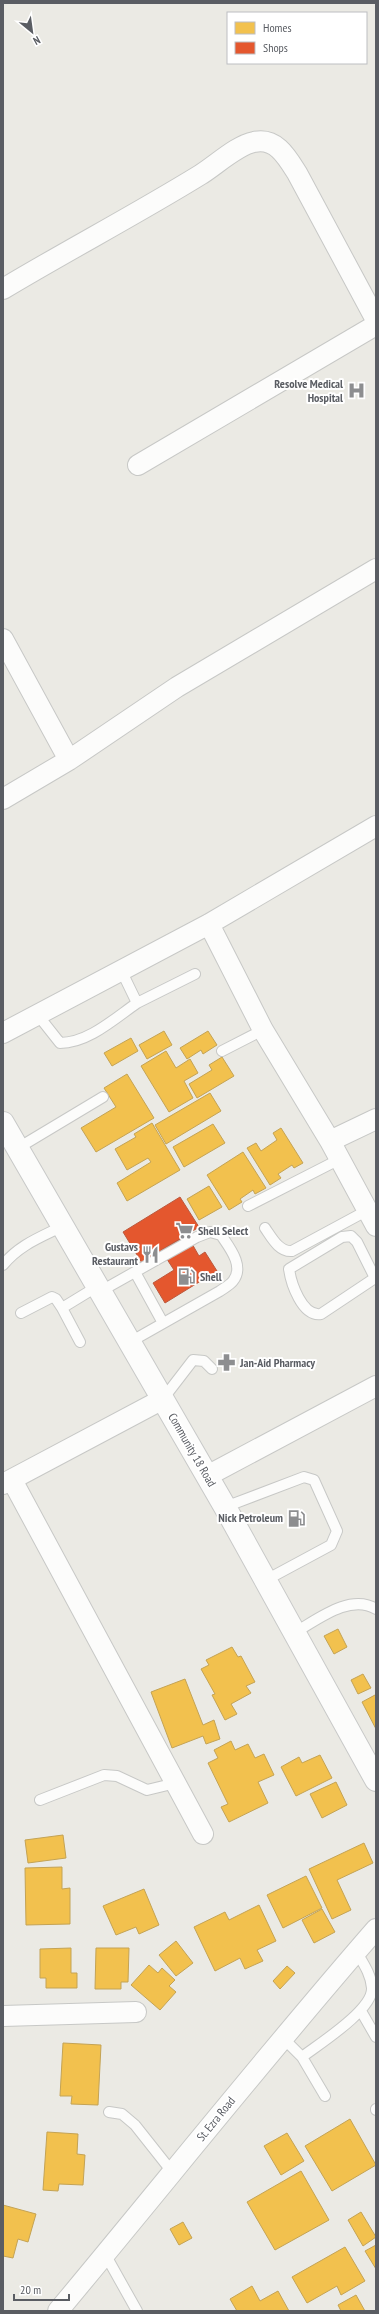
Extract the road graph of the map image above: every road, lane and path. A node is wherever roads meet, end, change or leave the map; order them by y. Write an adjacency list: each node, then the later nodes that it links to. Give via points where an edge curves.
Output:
1 (3, 289): 2 (street, via 200,175 241,148 254,142 271,142 285,153 297,173)
2 (376, 320)
3 (376, 325): 4 (street)
4 (138, 465)
5 (376, 569): 7 (street, via 178,687)
6 (3, 639): 7 (street)
7 (69, 760): 8 (street)
8 (3, 799)
9 (376, 826): 10 (street)
10 (209, 924): 11 (street); 15 (street)
11 (121, 970): 13 (lane); 14 (street)
12 (195, 974): 13 (lane)
13 (137, 1004): 14 (lane, via 81,1040 70,1043 60,1043)
14 (37, 1014): 16 (street)
15 (263, 1030): 17 (lane); 21 (street)
16 (3, 1033)
17 (222, 1051)
18 (103, 1097): 22 (lane)
19 (376, 1119): 21 (street)
20 (3, 1122): 22 (main road, Community 18 Road)
21 (330, 1141): 23 (street)
22 (18, 1148): 26 (main road, Community 18 Road)
23 (340, 1159): 24 (lane); 25 (street)
24 (248, 1206)
25 (372, 1218): 27 (lane, via 286,1252)
26 (63, 1226): 28 (lane, via 26,1244 12,1254); 31 (main road, Community 18 Road)
27 (265, 1228)
28 (3, 1265)
29 (134, 1272): 31 (lane); 34 (lane); 34 (lane, via 210,1232 221,1235 234,1253 237,1267 233,1281)
30 (376, 1277): 30 (lane, via 321,1314 315,1315 308,1311 301,1301 290,1276 290,1269 342,1237 351,1236)
31 (99, 1289): 32 (lane); 36 (main road, Community 18 Road)
32 (62, 1308): 33 (lane, via 52,1297); 35 (lane)
33 (21, 1313)
34 (163, 1323): 36 (lane)
35 (80, 1342)
36 (130, 1342): 39 (main road, Community 18 Road)
37 (212, 1369): 39 (lane, via 204,1361 193,1360)
38 (376, 1386): 40 (street)
39 (163, 1399): 40 (main road, Community 18 Road); 41 (street)
40 (207, 1476): 42 (main road, Community 18 Road)
41 (8, 1482): 47 (street)
42 (225, 1507): 43 (main road, Community 18 Road); 43 (lane, via 304,1477 314,1480 337,1531 331,1545)
43 (266, 1580): 45 (main road, Community 18 Road)
44 (376, 1609): 45 (lane, via 368,1604 346,1605)
45 (294, 1633): 46 (main road, Community 18 Road)
46 (376, 1780)
47 (176, 1783): 48 (lane, via 147,1790 116,1776 104,1774); 49 (street)
48 (40, 1800)
49 (203, 1834)
50 (376, 1929): 51 (street, St. Ezra Road)
51 (356, 1951): 52 (lane, via 369,1974 372,1990); 55 (street, St. Ezra Road)
52 (361, 2011): 56 (lane); 57 (lane)
53 (136, 2012): 54 (street)
54 (3, 2016)
55 (282, 2037): 57 (lane); 60 (street, St. Ezra Road)
56 (376, 2037)
57 (302, 2057): 58 (lane)
58 (325, 2096)
59 (109, 2112): 60 (lane, via 122,2114 135,2125)
60 (173, 2174): 61 (street, St. Ezra Road)
61 (105, 2254): 62 (street, St. Ezra Road); 63 (lane)
62 (58, 2311)
63 (137, 2311)

